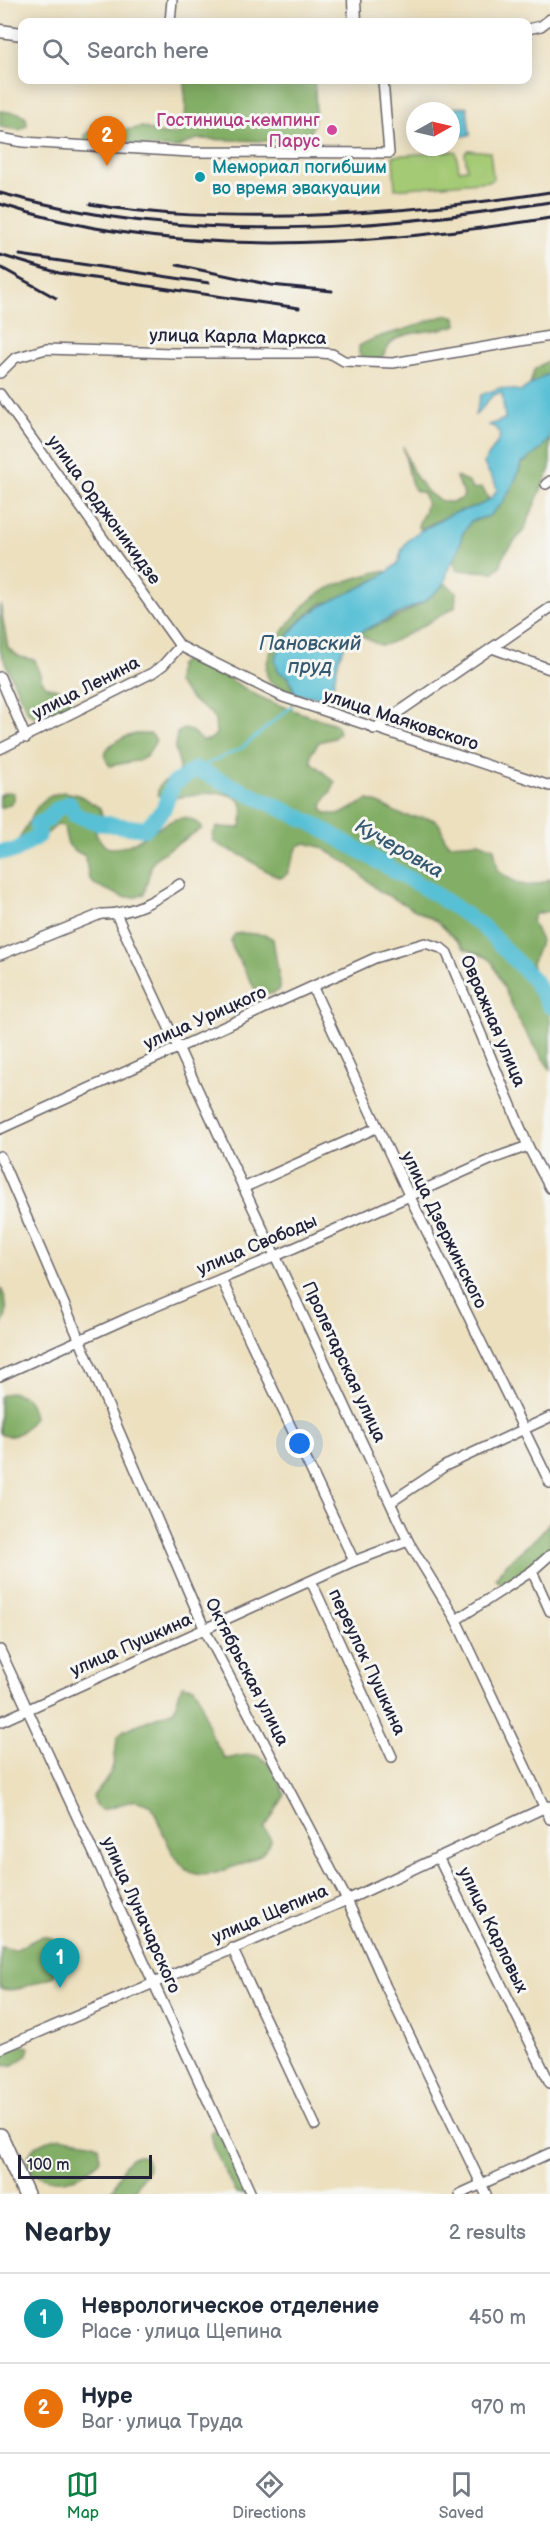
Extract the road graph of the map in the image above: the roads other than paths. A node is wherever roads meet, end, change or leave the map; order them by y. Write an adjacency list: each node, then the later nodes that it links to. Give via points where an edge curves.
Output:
1 (172, 0): 3 (street)
2 (354, 0): 4 (street)
3 (170, 18)
4 (355, 18)
5 (550, 19): 6 (street)
6 (532, 28)
7 (0, 31): 8 (street)
8 (18, 33)
9 (383, 84): 10 (street, via 389,153 189,152)
10 (0, 138)
11 (550, 336): 12 (street, улица Карла Маркса, via 415,360 372,363 321,353 53,348 15,358)
12 (0, 373)
13 (0, 394): 15 (street, улица Орджоникидзе)
14 (550, 608): 16 (street)
15 (180, 646): 19 (street, улица Маяковского, via 283,697); 20 (street, улица Ленина, via 152,673)
16 (492, 648): 17 (street); 19 (street)
17 (550, 669)
18 (0, 677): 20 (street)
19 (374, 729): 22 (street, улица Маяковского)
20 (26, 738): 21 (street, улица Ленина)
21 (0, 749)
22 (550, 786)
23 (180, 884): 24 (street, via 152,902)
24 (116, 915): 26 (street, via 101,914); 28 (street, Пролетарская улица)
25 (425, 944): 27 (street, улица Урицкого, via 375,958); 31 (street, Овражная улица, via 447,953)
26 (0, 955)
27 (313, 988): 28 (street, улица Урицкого); 29 (street, улица Дзержинского)
28 (178, 1048): 30 (street, улица Урицкого); 33 (street, Пролетарская улица)
29 (376, 1128): 33 (street); 35 (street, улица Дзержинского)
30 (0, 1129)
31 (528, 1146): 34 (street, Овражная улица); 35 (street, улица Свободы)
32 (0, 1156): 38 (street, Октябрьская улица)
33 (243, 1188): 36 (street, Пролетарская улица)
34 (550, 1188)
35 (409, 1195): 36 (street, улица Свободы); 41 (street, улица Дзержинского)
36 (276, 1256): 37 (street, улица Свободы); 43 (street, Пролетарская улица)
37 (221, 1279): 38 (street, улица Свободы); 46 (street)
38 (79, 1340): 39 (street, улица Свободы); 51 (street, Октябрьская улица)
39 (0, 1376)
40 (550, 1417): 41 (street)
41 (523, 1431): 42 (street, улица Дзержинского); 43 (street, via 445,1466)
42 (550, 1483)
43 (391, 1502): 44 (street, Пролетарская улица)
44 (408, 1541): 46 (street, улица Пушкина); 50 (street, Пролетарская улица)
45 (550, 1555): 47 (street)
46 (354, 1561): 48 (street, улица Пушкина)
47 (532, 1571): 49 (street); 50 (street)
48 (311, 1581): 51 (street, улица Пушкина); 55 (street, переулок Пушкина)
49 (550, 1611)
50 (456, 1620): 56 (street, Пролетарская улица)
51 (205, 1630): 53 (street, улица Пушкина); 59 (street, Октябрьская улица)
52 (0, 1650): 53 (street, улица Луначарского)
53 (27, 1710): 54 (street, улица Пушкина); 61 (street, улица Луначарского)
54 (0, 1722)
55 (392, 1757)
56 (547, 1806): 57 (street, Пролетарская улица); 58 (street, улица Щепина)
57 (550, 1819)
58 (438, 1857): 59 (street, улица Щепина); 63 (street, улица Карловых)
59 (346, 1900): 60 (street, улица Щепина); 67 (street, Октябрьская улица)
60 (232, 1948): 61 (street, улица Щепина); 64 (street)
61 (153, 1982): 62 (street, улица Щепина); 69 (street, улица Луначарского)
62 (0, 2049)
63 (550, 2083)
64 (315, 2126)
65 (0, 2136): 68 (main road)
66 (550, 2153): 67 (street)
67 (483, 2189): 70 (street)
68 (26, 2194)
69 (251, 2194)
70 (460, 2194)

